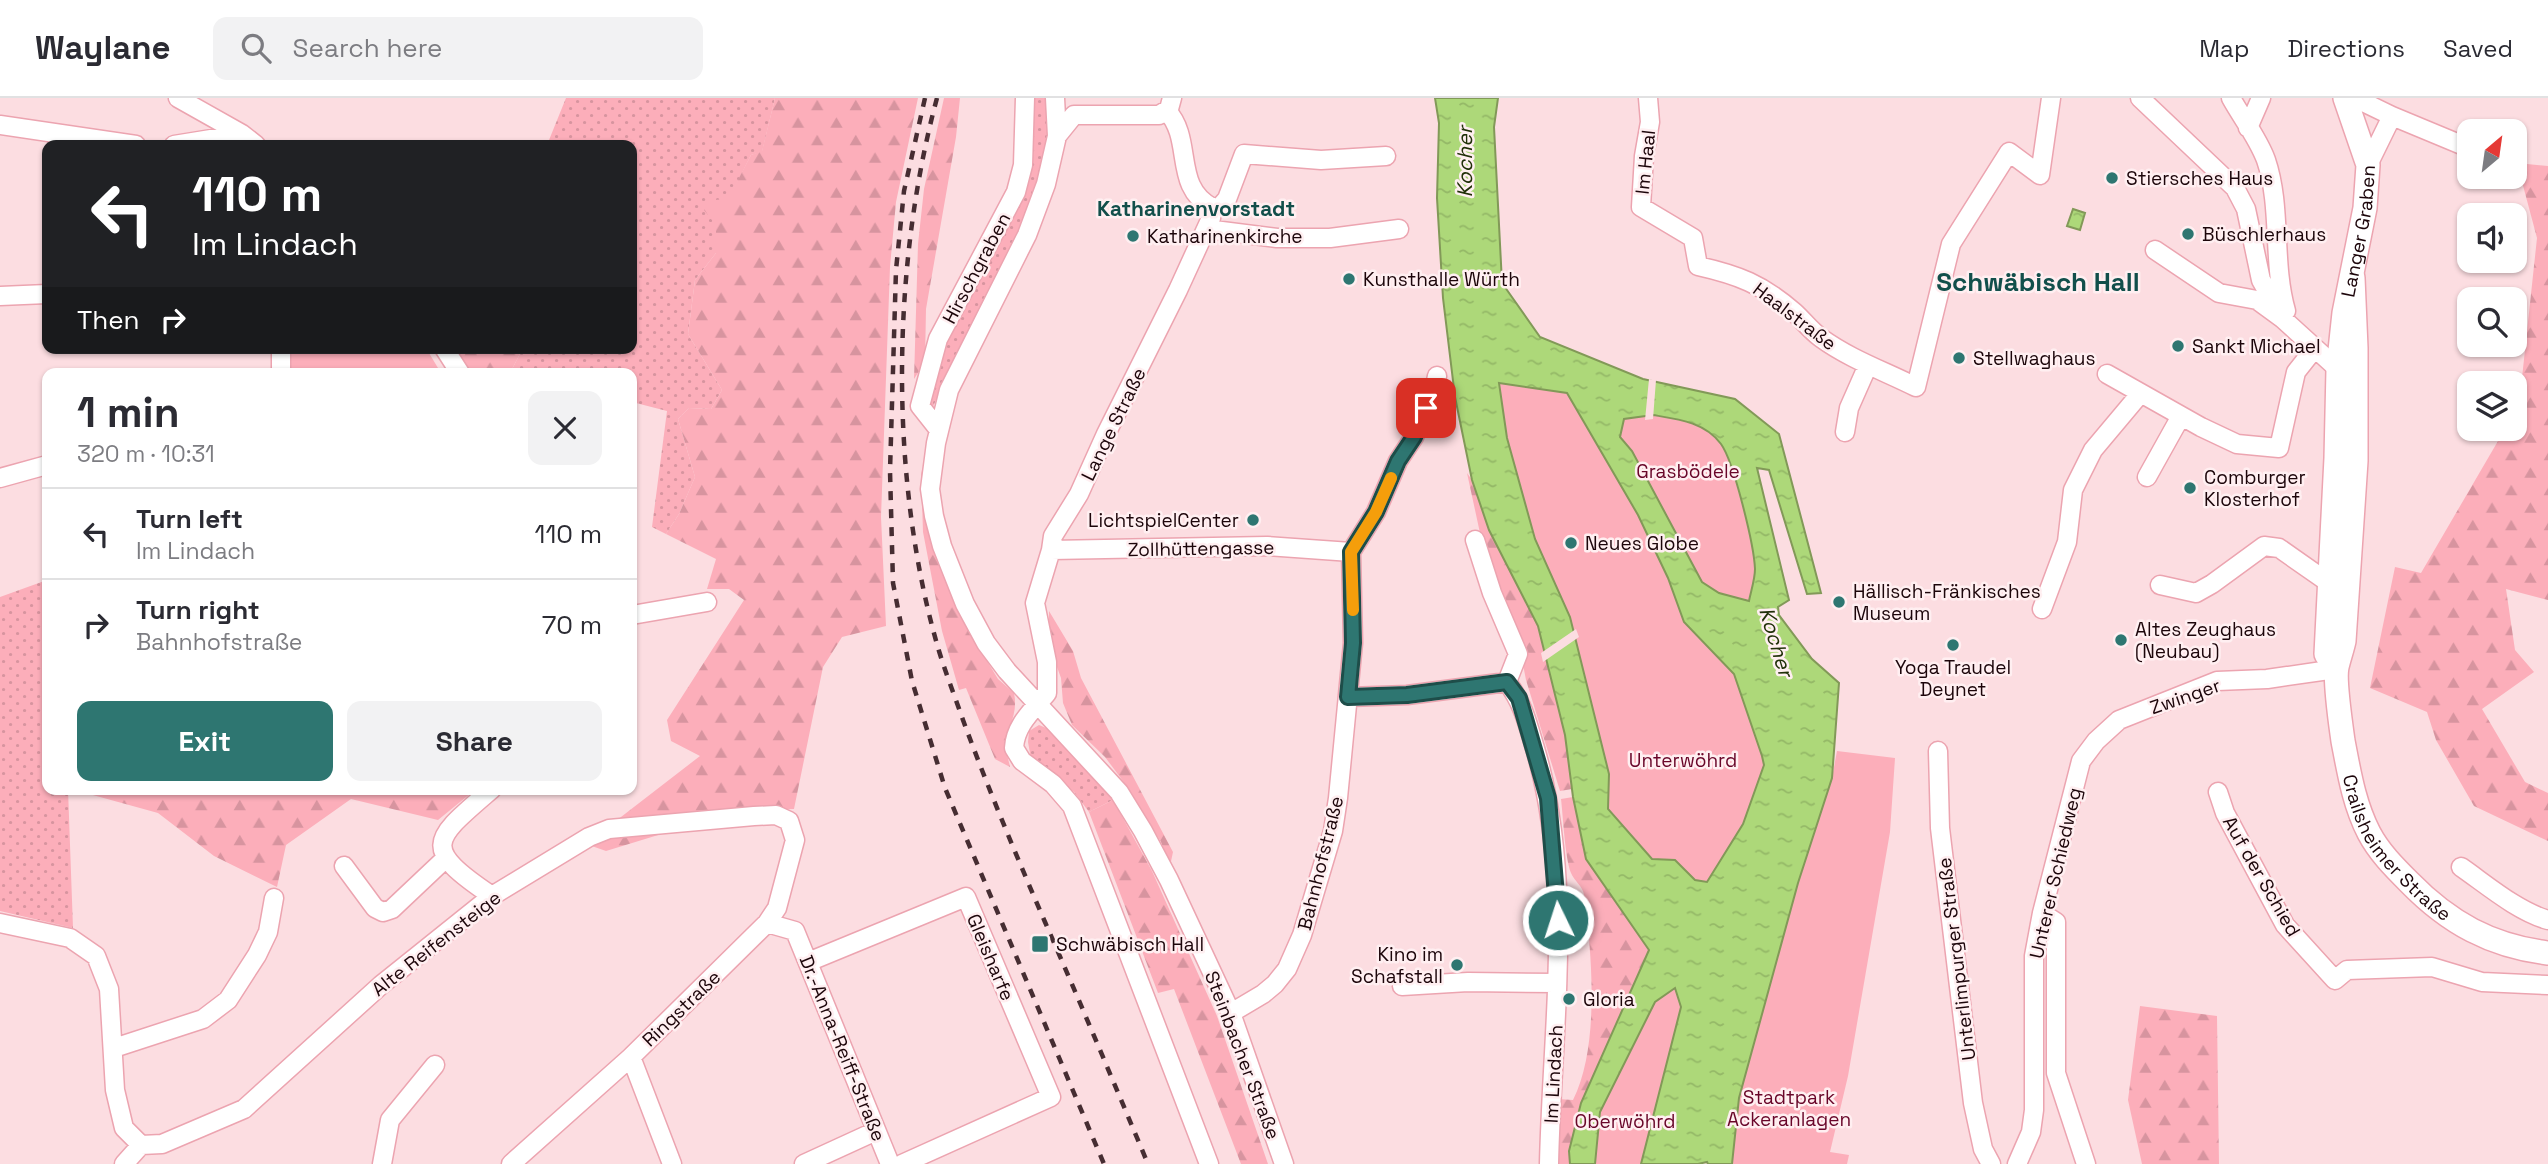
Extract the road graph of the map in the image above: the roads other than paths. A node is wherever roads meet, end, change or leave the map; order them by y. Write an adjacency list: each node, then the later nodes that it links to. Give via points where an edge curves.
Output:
1 (178, 98): 17 (street)
2 (1026, 98): 39 (street, Hirschgraben, via 1023,166 1016,192 938,339 920,406)
3 (1056, 98): 11 (street, Hirschgraben); 15 (street, Hirschgraben)
4 (1648, 98): 24 (street, Im Haal, via 1650,122 1641,207)
5 (2051, 98): 32 (street, Haalstraße, via 2040,175 2009,152 1951,244 1916,387)
6 (2140, 98): 30 (street, via 2235,188 2246,209 2261,280)
7 (2231, 98): 14 (street)
8 (2261, 98): 14 (street)
9 (2346, 101): 12 (street); 20 (main road, Langer Graben)
10 (1170, 105): 11 (street, via 1159,115); 21 (street, via 1186,173 1196,196)
11 (1074, 115): 15 (street)
12 (2392, 116): 18 (street); 20 (street)
13 (0, 125): 16 (street)
14 (2248, 128): 30 (street, via 2266,159)
15 (1057, 136): 39 (street, Hirschgraben, via 1046,184 1027,234 949,390)
16 (102, 140)
17 (249, 140)
18 (2457, 143)
19 (1386, 156): 21 (street, Lange Straße, via 1321,160 1244,154 1227,199)
20 (2368, 165): 26 (main road, Langer Graben)
21 (1213, 208): 22 (street, Lange Straße)
22 (1206, 229): 23 (street, via 1330,239); 45 (street, Lange Straße, via 1079,494 1053,536)
23 (1399, 229)
24 (1693, 238): 32 (street, Haalstraße, via 1698,267 1734,274 1760,287 1821,337)
25 (2155, 250): 30 (street, via 2219,293 2257,300)
26 (2353, 278): 29 (main road, Langer Graben); 37 (main road, Crailsheimer Straße)
27 (42, 294): 28 (street)
28 (0, 296)
29 (2344, 313): 31 (street, via 2328,337); 33 (main road, Langer Graben)
30 (2287, 323): 31 (street)
31 (2311, 344): 33 (street); 38 (street, via 2296,372 2279,447 2237,444)
32 (1868, 365): 40 (street, via 1849,408)
33 (2338, 369): 37 (main road); 47 (main road, Crailsheimer Straße)
34 (2107, 374): 36 (street)
35 (1437, 376): 46 (street, via 1414,437)
36 (2140, 394): 38 (street); 50 (street, via 2093,450 2073,490 2067,542)
37 (2357, 395): 52 (main road, Crailsheimer Straße, via 2344,641)
38 (2181, 416): 42 (street)
39 (939, 430): 55 (street, Hirschgraben, via 930,489 942,546 986,643)
40 (1845, 432)
41 (42, 466): 43 (street)
42 (2147, 477)
43 (0, 478)
44 (1475, 540): 53 (street, via 1518,654)
45 (1051, 550): 46 (street, Zollhüttengasse, via 1267,546); 55 (street, Lange Straße, via 1035,603 1047,693)
46 (1351, 552): 54 (street, Bahnhofstraße, via 1353,643)
47 (2329, 583): 48 (street, via 2279,548 2264,546 2196,593); 52 (main road, Crailsheimer Straße, via 2326,654)
48 (2160, 585)
49 (707, 602): 51 (street)
50 (2042, 609)
51 (637, 614)
52 (2336, 670): 56 (street, Zwinger, via 2217,681); 70 (main road, Crailsheimer Straße, via 2350,781 2378,848 2452,920 2483,937)
53 (1507, 682): 54 (street, via 1407,695); 72 (street, Im Lindach, via 1519,698 1548,798 1559,942)
54 (1348, 697): 75 (street, Bahnhofstraße, via 1333,831 1302,935 1287,970 1275,984)
55 (1037, 705): 75 (street, Steinbacher Straße, via 1119,792 1169,880); 88 (street, Lange Straße, via 1017,732 1014,748 1022,761 1053,784 1072,806)
56 (2119, 720): 66 (street, Unterer Schiedweg, via 2081,761)
57 (1938, 751): 91 (street, Unterlimpurger Straße, via 1940,828 1973,1103)
58 (2218, 792): 73 (street, Auf der Schied, via 2285,925 2335,980 2347,970 2432,967 2482,982)
59 (485, 795): 61 (street, via 443,836 441,850)
60 (789, 821): 64 (street, Alte Reifensteige, via 776,815 610,829); 69 (street, Ringstraße, via 795,840 777,908)
61 (446, 858): 62 (street, via 392,909 383,912 375,908); 64 (street)
62 (344, 866)
63 (2461, 867): 67 (street, Crailsheimer Straße)
64 (492, 896): 80 (street, Alte Reifensteige, via 381,985 244,1109 162,1144)
65 (274, 898): 76 (street, via 268,932 228,1000 203,1020)
66 (2042, 914): 92 (street, Unterer Schiedweg, via 2034,956 2034,1110 2031,1132); 93 (street, via 2056,922 2056,1073)
67 (2548, 920)
68 (0, 923): 76 (street, via 70,938 96,956 109,989)
69 (767, 923): 71 (street, Dr.-Anna-Reiff-Straße, via 795,931); 77 (street, Ringstraße)
70 (2548, 953)
71 (807, 962): 79 (street, Dr.-Anna-Reiff-Straße); 81 (street, Gleisharfe, via 966,897 1051,1097)
72 (1556, 983): 74 (street); 90 (street, Im Lindach)
73 (2548, 985)
74 (1402, 986)
75 (1231, 1013): 89 (street, Steinbacher Straße)
76 (114, 1048): 80 (street, via 115,1090 124,1128)
77 (631, 1057): 84 (street, Ringstraße); 85 (street)
78 (435, 1065): 83 (street, via 390,1121)
79 (876, 1131): 86 (street); 87 (street, Dr.-Anna-Reiff-Straße)
80 (141, 1145): 82 (street)
81 (912, 1162)
82 (124, 1164)
83 (382, 1164)
84 (511, 1164)
85 (672, 1164)
86 (804, 1164)
87 (890, 1164)
88 (1209, 1164)
89 (1284, 1164)
90 (1549, 1164)
91 (1991, 1164)
92 (2017, 1164)
93 (2086, 1164)

